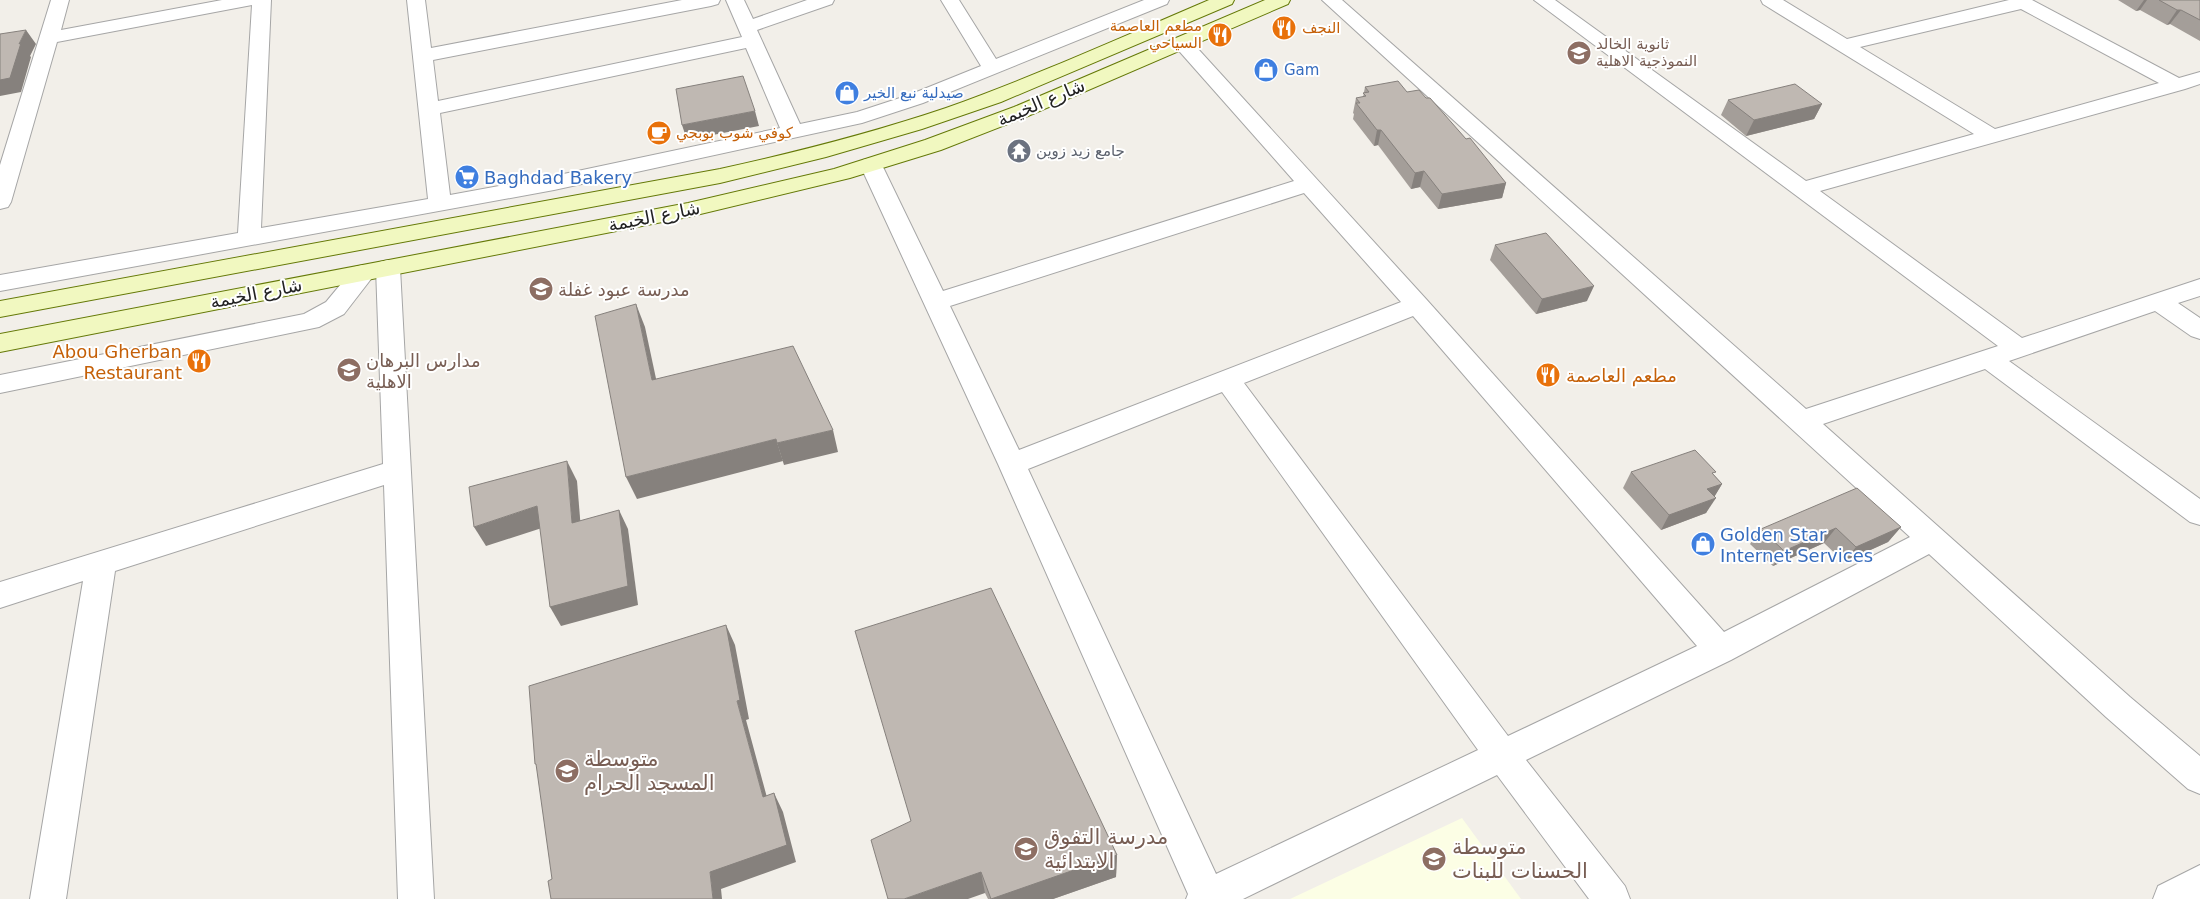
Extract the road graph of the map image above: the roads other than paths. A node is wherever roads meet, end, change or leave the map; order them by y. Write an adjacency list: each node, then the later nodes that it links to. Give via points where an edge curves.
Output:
1 (60, 0): 18 (street)
2 (252, 0): 18 (street)
3 (262, 0): 37 (street)
4 (416, 0): 21 (street)
5 (710, 0): 21 (street)
6 (735, 0): 17 (street)
7 (825, 0): 17 (street)
8 (950, 0): 22 (street)
9 (1160, 0): 16 (street)
10 (1225, 0): 36 (street, شارع الخيمة, via 992,98 833,150 720,176)
11 (1281, 0): 19 (street, شارع الخيمة)
12 (1331, 0): 55 (street)
13 (1543, 0): 33 (street)
14 (1770, 0): 20 (street)
15 (2021, 2): 20 (street); 24 (street)
16 (1134, 5): 22 (street)
17 (749, 34): 25 (street); 28 (street)
18 (49, 38): 26 (street)
19 (1182, 43): 30 (street, شارع الخيمة, via 1012,115); 32 (street)
20 (1844, 45): 29 (street)
21 (422, 56): 25 (street)
22 (992, 68): 28 (street, via 871,114)
23 (2200, 78): 24 (street)
24 (2178, 84): 29 (street)
25 (429, 109): 35 (street)
26 (25, 119): 27 (street); 34 (street)
27 (0, 124)
28 (793, 133): 31 (street)
29 (1992, 136): 33 (street)
30 (871, 165): 39 (street, شارع الخيمة, via 786,189 706,206); 44 (street)
31 (554, 183): 35 (street); 36 (street)
32 (1309, 184): 44 (street); 46 (street)
33 (1802, 189): 51 (street)
34 (0, 202)
35 (440, 202): 37 (street)
36 (555, 206): 38 (street, شارع الخيمة)
37 (249, 238): 40 (street)
38 (300, 253): 42 (street, via 256,277 254,287); 45 (street, شارع الخيمة)
39 (375, 270): 42 (street, شارع الخيمة); 54 (street, via 335,308 310,321); 57 (street)
40 (0, 283)
41 (2200, 287): 43 (street)
42 (266, 292): 49 (street, شارع الخيمة)
43 (2157, 301): 48 (street); 51 (street)
44 (935, 302): 56 (street)
45 (34, 303): 47 (street, شارع الخيمة); 49 (street, via 57,308 63,311 64,316 54,328)
46 (1417, 305): 53 (street); 62 (street)
47 (0, 309)
48 (2200, 330)
49 (34, 336): 50 (street, شارع الخيمة)
50 (0, 343)
51 (2019, 348): 52 (street)
52 (1988, 358): 55 (street); 58 (street)
53 (1227, 379): 56 (street); 63 (street)
54 (0, 384)
55 (1802, 421): 59 (street)
56 (1012, 464): 66 (street)
57 (397, 470): 60 (street); 68 (street)
58 (2200, 514)
59 (1932, 539): 62 (street); 64 (street)
60 (101, 563): 61 (street); 67 (street)
61 (0, 595)
62 (1720, 650): 63 (street)
63 (1502, 755): 66 (street); 69 (street)
64 (2200, 778)
65 (2200, 883): 70 (street)
66 (1206, 898)
67 (48, 899)
68 (416, 899)
69 (1612, 899)
70 (2171, 899)

